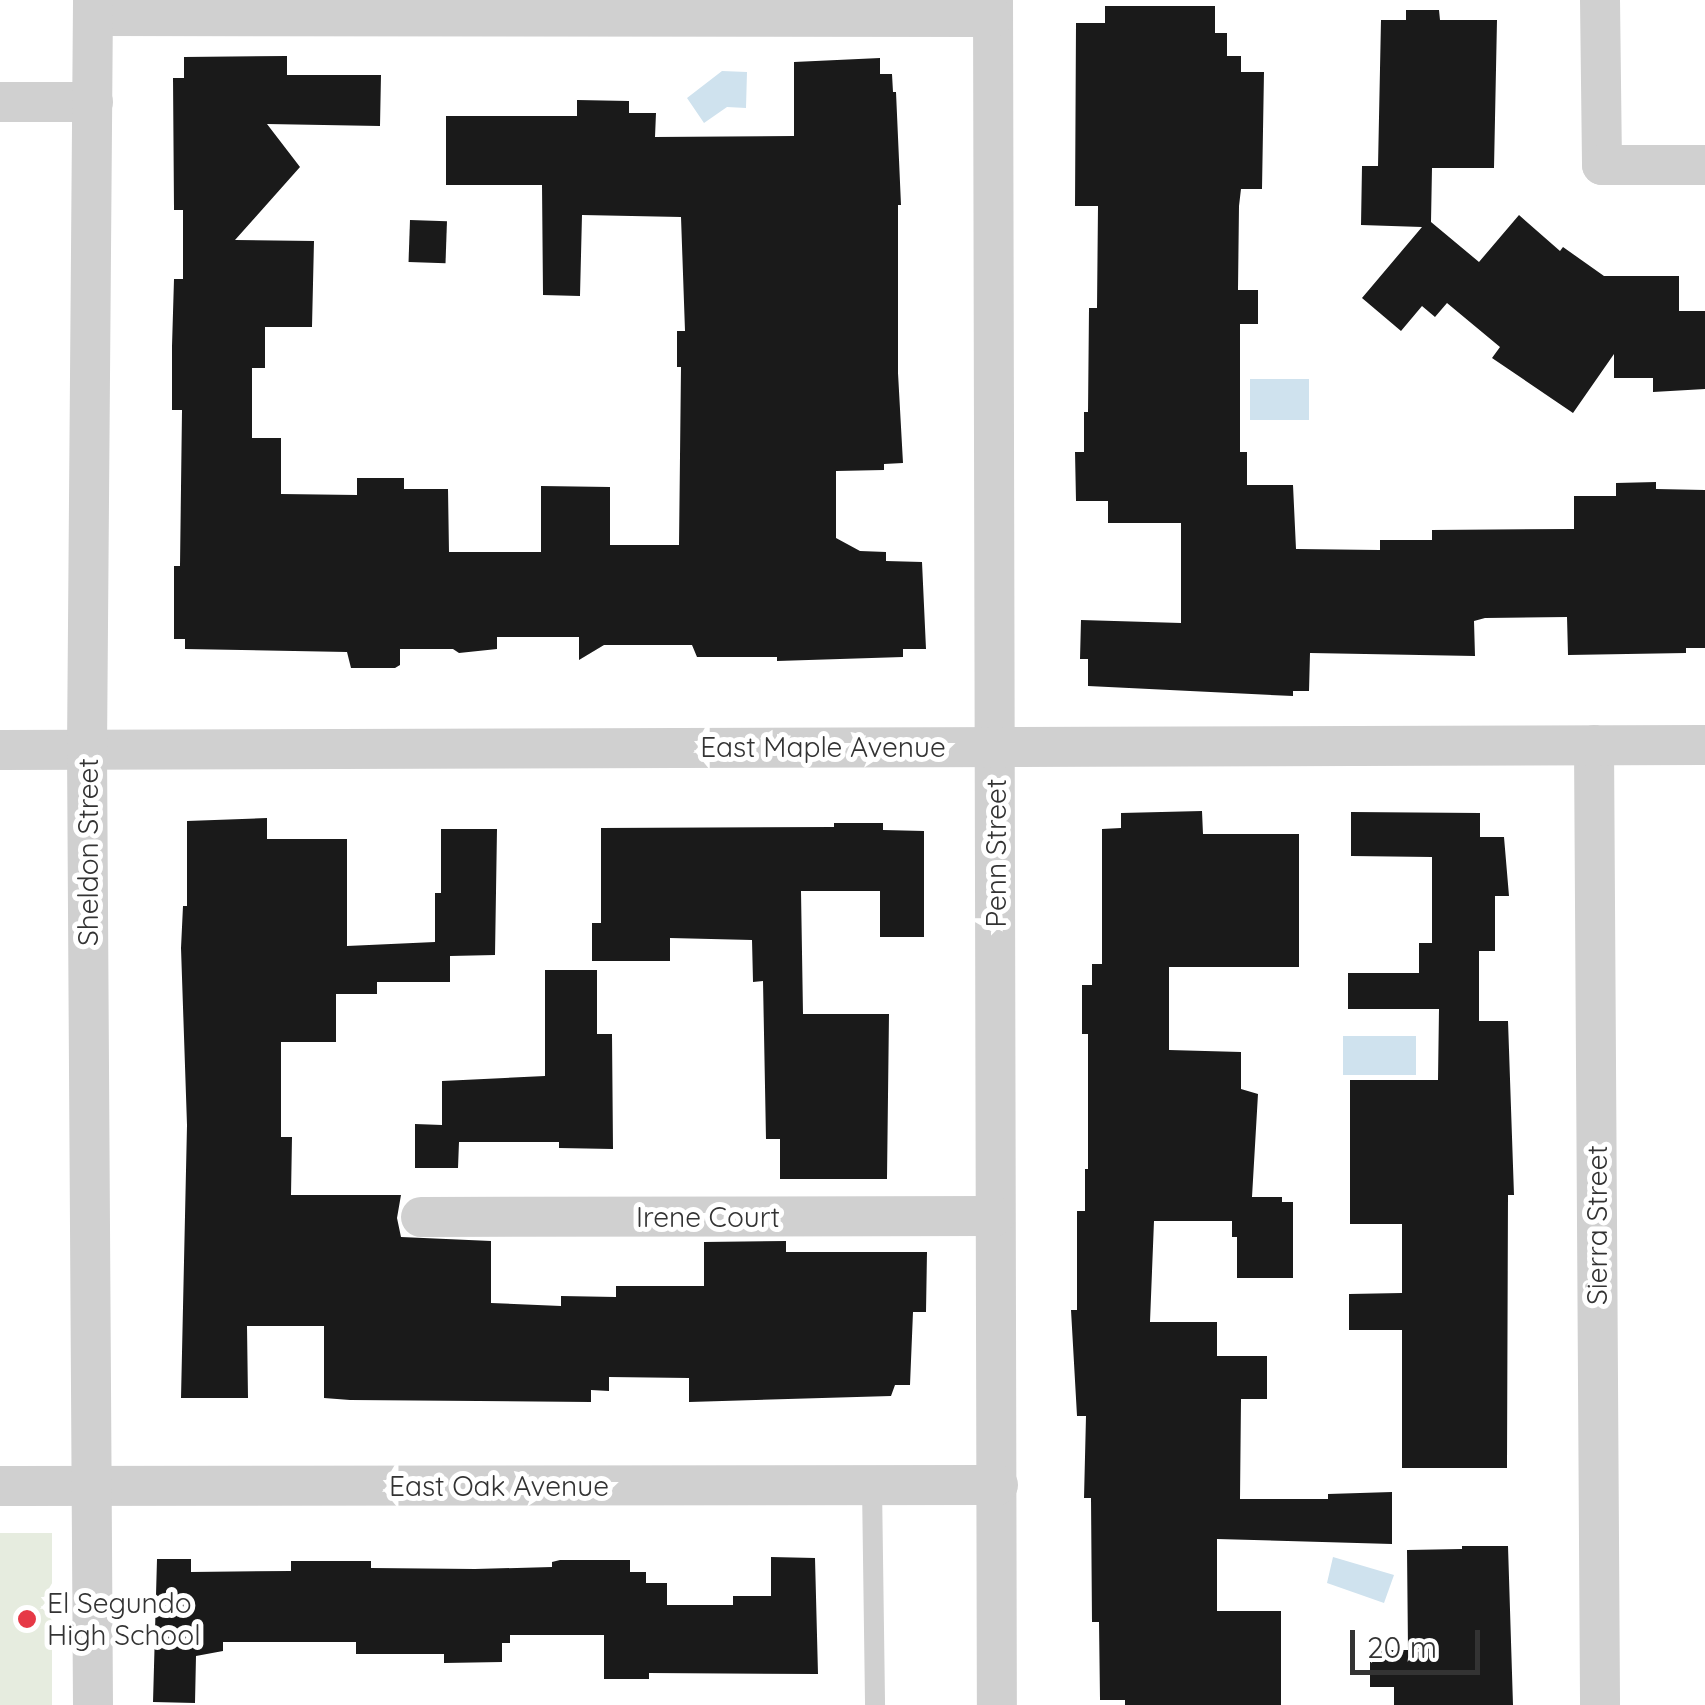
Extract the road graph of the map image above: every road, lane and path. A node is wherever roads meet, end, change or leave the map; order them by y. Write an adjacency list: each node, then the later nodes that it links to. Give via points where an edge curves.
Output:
1 (1600, 0): 7 (street, via 1602,165)
2 (93, 8): 3 (street); 6 (street, Sheldon Street)
3 (392, 9): 4 (street)
4 (993, 9): 10 (street, Penn Street)
5 (0, 102): 6 (street)
6 (93, 102): 12 (street, Sheldon Street)
7 (1705, 165)
8 (1594, 745): 9 (street, East Maple Avenue); 10 (street, East Maple Avenue); 22 (street, Sierra Street)
9 (1705, 745)
10 (996, 747): 12 (street, East Maple Avenue); 13 (street, Penn Street)
11 (0, 750): 12 (street, East Maple Avenue)
12 (87, 750): 17 (street, Sheldon Street)
13 (995, 1216): 14 (street, Irene Court); 15 (street, Penn Street)
14 (421, 1217)
15 (998, 1485): 18 (street, East Oak Avenue); 21 (street, Penn Street)
16 (0, 1486): 17 (street, East Oak Avenue)
17 (93, 1486): 18 (street, East Oak Avenue); 19 (street, Sheldon Street)
18 (872, 1486): 20 (lane)
19 (93, 1705)
20 (875, 1705)
21 (997, 1705)
22 (1600, 1705)

